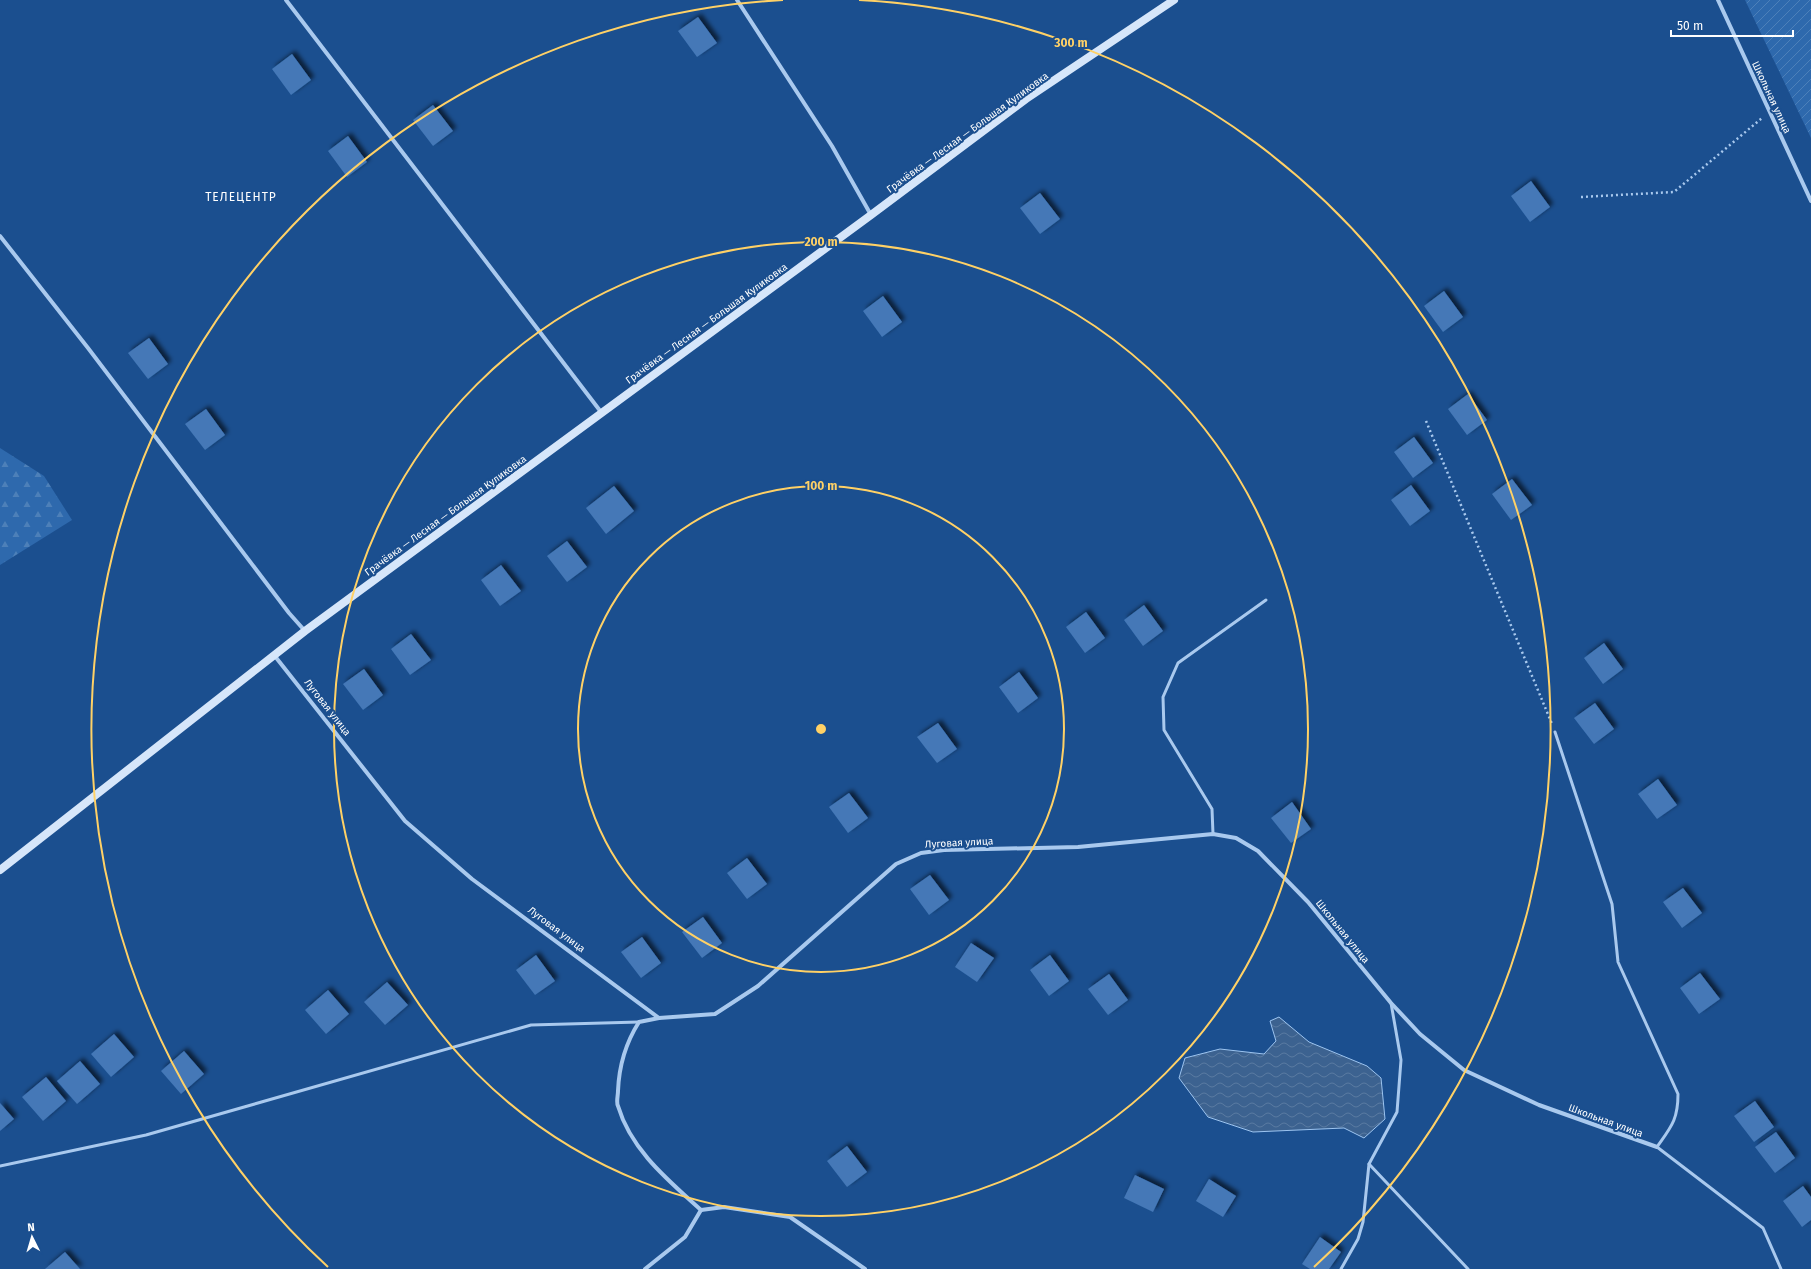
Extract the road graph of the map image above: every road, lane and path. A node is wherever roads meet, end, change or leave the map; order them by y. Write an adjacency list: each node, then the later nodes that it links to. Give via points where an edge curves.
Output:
1 (286, 0): 10 (street)
2 (737, 0): 8 (street, via 832,146)
3 (1718, 0): 5 (street, Школьная улица)
4 (1171, 1): 8 (street, Грачёвка — Лесная — Большая Куликовка, via 1026,99)
5 (1770, 111): 6 (path, via 1674,192); 7 (street, Школьная улица)
6 (1581, 197)
7 (1811, 201)
8 (871, 215): 10 (street, Грачёвка — Лесная — Большая Куликовка)
9 (0, 236): 13 (street, via 289,613)
10 (601, 412): 13 (street, Грачёвка — Лесная — Большая Куликовка)
11 (1426, 421): 15 (path)
12 (1266, 600): 16 (lane, via 1178,663 1163,697 1164,730 1212,809)
13 (305, 630): 14 (street, Грачёвка — Лесная — Большая Куликовка)
14 (274, 655): 17 (street); 19 (street, Луговая улица, via 405,821 472,879)
15 (1555, 732): 21 (lane, via 1612,904 1618,962 1678,1094 1678,1111 1673,1124)
16 (1213, 834): 18 (street, Школьная улица, via 1236,838 1258,851 1308,902); 19 (street, Луговая улица, via 1078,847 944,850 921,853 896,864 758,986 715,1014)
17 (0, 870)
18 (1391, 1003): 21 (street, Школьная улица, via 1420,1034 1464,1070 1539,1105); 22 (lane, via 1401,1060 1398,1112)
19 (659, 1018): 20 (street)
20 (639, 1022): 23 (lane, via 531,1025 146,1135); 24 (street, via 628,1039 619,1069 617,1105 634,1139 653,1166)
21 (1657, 1147): 29 (lane, via 1763,1228)
22 (1369, 1164): 27 (lane, via 1363,1222 1358,1239); 28 (lane)
23 (0, 1166)
24 (701, 1210): 25 (street, via 685,1237); 26 (street, via 724,1207 790,1217)
25 (645, 1269)
26 (865, 1269)
27 (1341, 1269)
28 (1468, 1269)
29 (1781, 1269)

